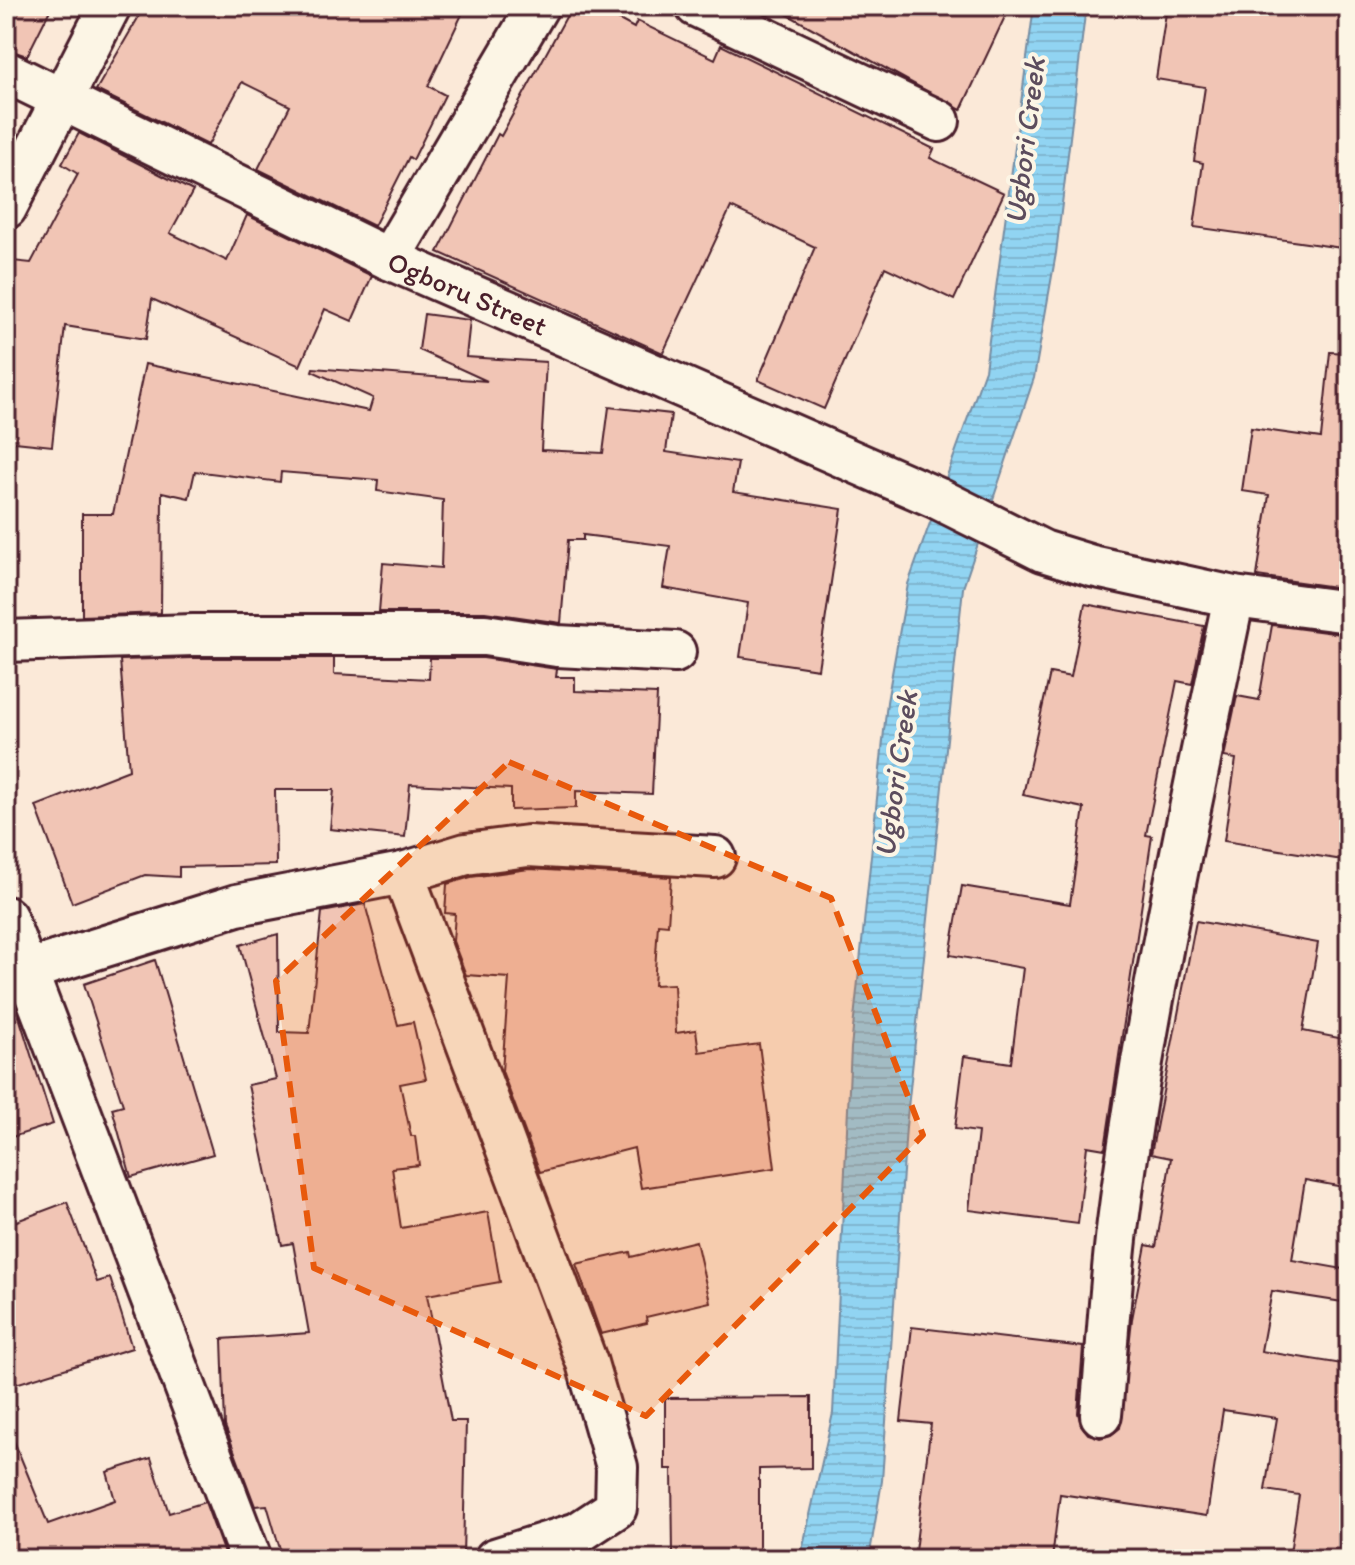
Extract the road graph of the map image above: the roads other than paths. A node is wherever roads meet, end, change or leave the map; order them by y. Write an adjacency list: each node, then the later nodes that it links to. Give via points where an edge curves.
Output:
1 (110, 6): 5 (street)
2 (538, 6): 8 (street)
3 (696, 6): 6 (street)
4 (6, 72): 5 (street, Ogboru Street)
5 (63, 101): 7 (street); 8 (street, Ogboru Street)
6 (939, 121)
7 (6, 208)
8 (389, 259): 9 (street, Ogboru Street, via 937,498 1043,551)
9 (1234, 597): 10 (street, Ogboru Street); 17 (street, via 1138,1097 1118,1223)
10 (1349, 612)
11 (6, 641): 12 (street, via 485,635 557,646)
12 (675, 652)
13 (715, 857): 14 (street, via 528,846 466,854)
14 (403, 873): 16 (street, via 237,905); 19 (street, via 587,1363 617,1467 616,1508 578,1533)
15 (6, 917): 16 (street)
16 (17, 973): 18 (street)
17 (1101, 1415)
18 (251, 1559)
19 (495, 1559)

